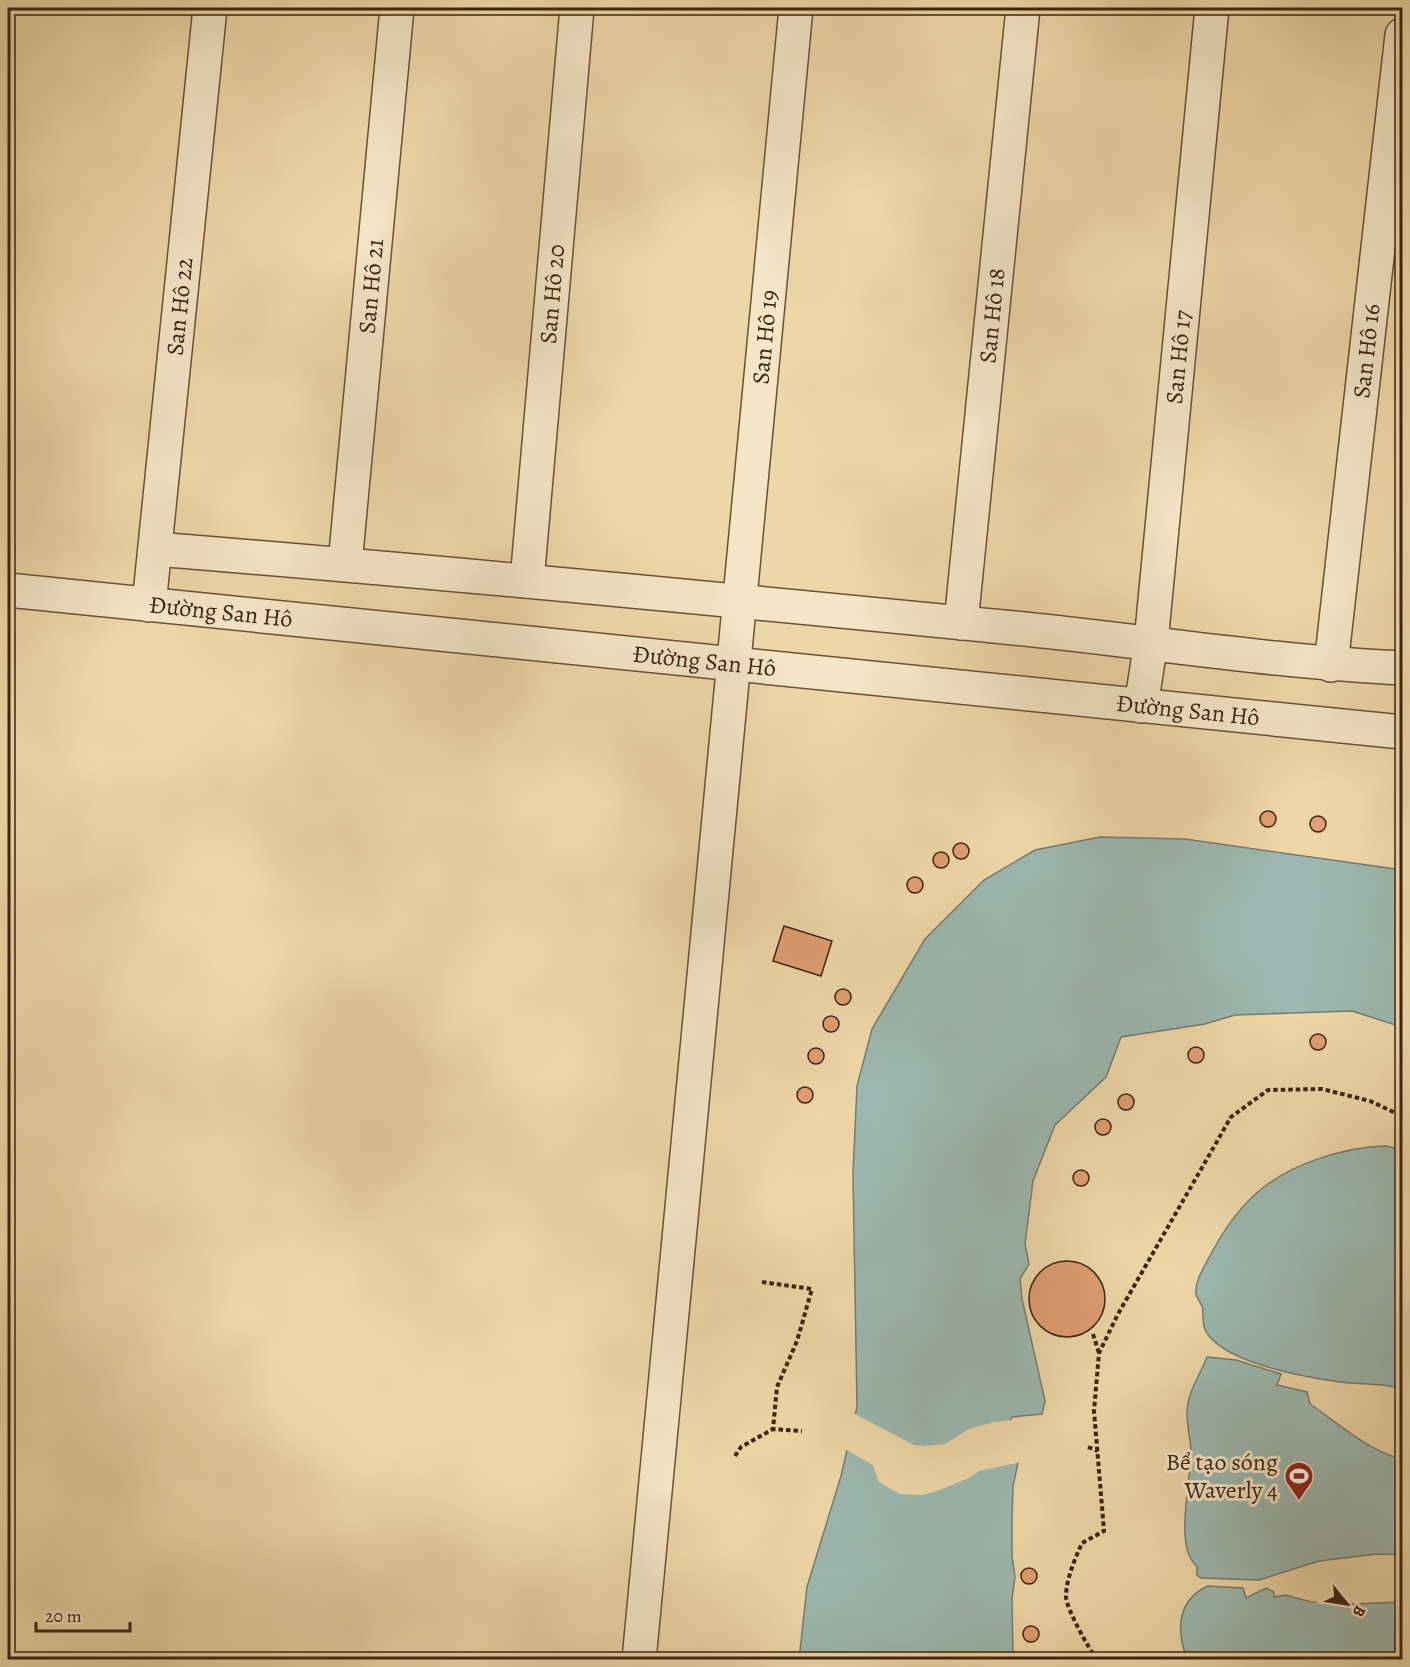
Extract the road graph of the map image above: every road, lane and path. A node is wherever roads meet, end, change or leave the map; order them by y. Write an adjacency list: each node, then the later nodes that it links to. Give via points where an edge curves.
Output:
1 (210, 8): 8 (street, San Hô 22)
2 (397, 8): 9 (street, San Hô 21)
3 (577, 8): 10 (street, San Hô 20)
4 (796, 8): 12 (street, San Hô 19)
5 (1023, 8): 14 (street, San Hô 18)
6 (1212, 8): 15 (street, San Hô 17)
7 (1402, 35): 17 (street, San Hô 16)
8 (154, 549): 9 (street); 13 (street, San Hô 22)
9 (345, 564): 10 (street)
10 (527, 581): 12 (street)
11 (8, 590): 13 (street, Đường San Hô)
12 (741, 600): 14 (street); 16 (street, San Hô 19)
13 (149, 605): 16 (street, Đường San Hô)
14 (961, 623): 15 (street)
15 (1151, 642): 17 (street); 19 (street, San Hô 17)
16 (735, 665): 19 (street, Đường San Hô); 30 (street, San Hô 19)
17 (1331, 665): 18 (street)
18 (1402, 668)
19 (1141, 706): 20 (street, Đường San Hô)
20 (1402, 732)
21 (1402, 1116): 24 (path, via 1370,1101 1322,1089 1269,1090 1232,1117 1118,1314)
22 (762, 1282): 25 (path, via 813,1289 777,1388)
23 (1093, 1334): 24 (path)
24 (1100, 1353): 28 (path, via 1095,1412)
25 (773, 1429): 26 (path); 29 (path, via 741,1447)
26 (802, 1431)
27 (1088, 1447): 28 (path)
28 (1098, 1451): 31 (path, via 1104,1531 1082,1543 1072,1566 1066,1598)
29 (735, 1456)
30 (639, 1659)
31 (1097, 1659)

